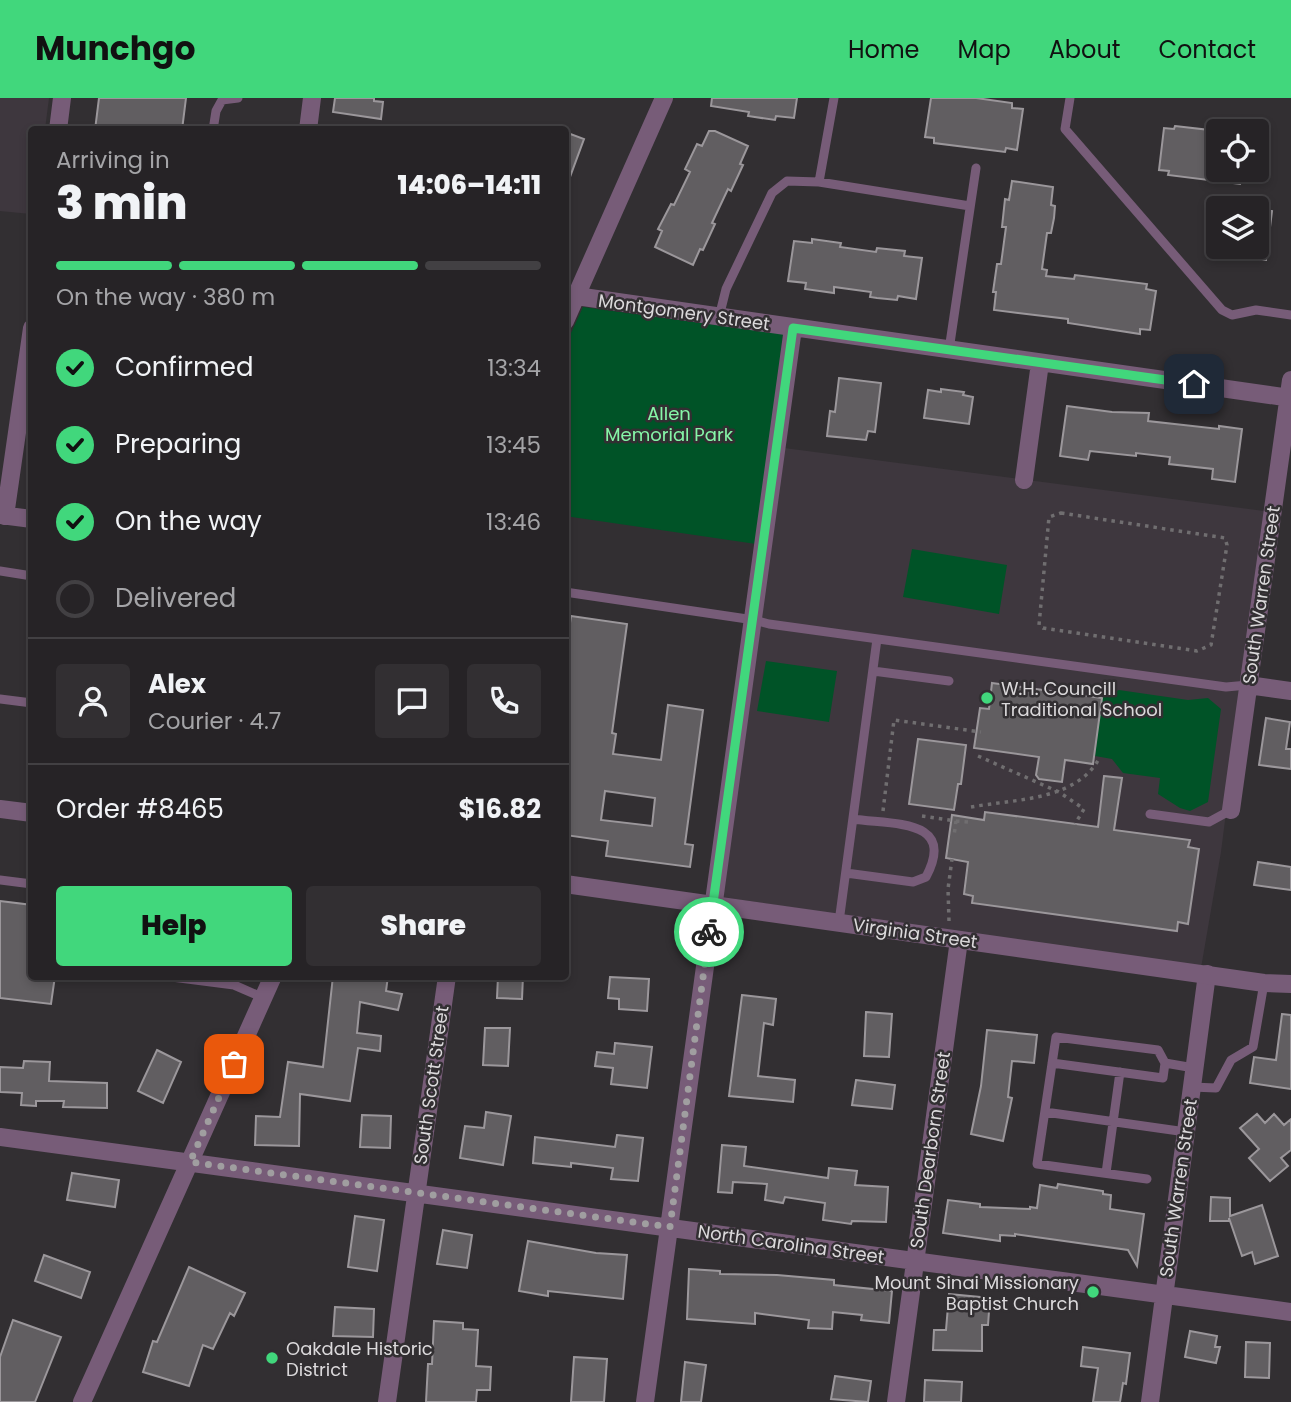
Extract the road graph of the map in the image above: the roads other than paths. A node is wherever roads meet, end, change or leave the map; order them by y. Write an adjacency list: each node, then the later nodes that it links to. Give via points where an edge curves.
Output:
1 (62, 98): 7 (street)
2 (238, 98): 8 (lane, via 222,100)
3 (310, 98): 9 (street)
4 (664, 98): 13 (street)
5 (834, 98): 11 (lane)
6 (1070, 98): 15 (lane, via 1065,129 1222,310 1232,315 1256,310)
7 (58, 126)
8 (214, 126)
9 (308, 126)
10 (975, 169): 12 (lane)
11 (819, 182): 12 (lane); 16 (lane, via 787,181 772,193 726,289)
12 (970, 206): 18 (lane)
13 (576, 296): 14 (street); 16 (street, Montgomery Street)
14 (569, 312)
15 (1291, 315)
16 (719, 317): 17 (street, Montgomery Street)
17 (793, 328): 18 (street, Montgomery Street); 28 (street)
18 (949, 349): 20 (street, Montgomery Street)
19 (28, 354): 23 (street)
20 (1040, 363): 21 (street, Montgomery Street); 22 (street)
21 (1290, 392): 32 (street, South Warren Street)
22 (1024, 480)
23 (3, 515): 24 (street)
24 (28, 518)
25 (0, 571): 26 (lane)
26 (28, 575)
27 (569, 593): 28 (lane)
28 (754, 620): 29 (lane); 45 (street)
29 (877, 639): 30 (lane); 32 (lane, via 1226,687)
30 (873, 671): 31 (lane); 40 (lane)
31 (950, 681)
32 (1248, 685): 33 (street); 37 (street, South Warren Street)
33 (1291, 691)
34 (0, 699): 35 (lane)
35 (28, 703)
36 (0, 809): 38 (street)
37 (1231, 810): 39 (lane, via 1209,822)
38 (28, 812)
39 (1150, 814)
40 (853, 819): 41 (lane); 41 (lane, via 918,828 935,844 926,877 913,882)
41 (846, 873): 46 (lane)
42 (0, 880): 43 (lane)
43 (28, 884)
44 (569, 885): 45 (street, Virginia Street)
45 (713, 905): 46 (street, Virginia Street); 69 (street)
46 (839, 922): 47 (street, Virginia Street)
47 (954, 933): 48 (street, Virginia Street); 70 (street, South Dearborn Street)
48 (1207, 974): 52 (street, Virginia Street); 58 (street, South Warren Street)
49 (195, 980): 55 (lane, via 234,985)
50 (272, 980): 55 (street)
51 (446, 980): 68 (street, South Scott Street)
52 (1264, 983): 53 (street, Virginia Street); 54 (street, Virginia Street); 60 (lane, via 1253,1047 1231,1060 1216,1087)
53 (1291, 984)
54 (1291, 992)
55 (264, 998): 65 (street)
56 (1052, 1063): 57 (lane, via 1056,1037 1158,1050); 59 (lane); 61 (lane)
57 (1165, 1063): 58 (lane); 59 (lane, via 1163,1078)
58 (1194, 1068): 60 (street, South Warren Street)
59 (1120, 1072): 62 (lane)
60 (1192, 1087): 63 (street, South Warren Street)
61 (1045, 1112): 62 (lane); 66 (lane, via 1037,1164)
62 (1113, 1122): 63 (lane); 66 (lane)
63 (1186, 1132): 71 (street, South Warren Street)
64 (0, 1137): 65 (street, North Carolina Street)
65 (190, 1162): 68 (street, North Carolina Street); 73 (street)
66 (1106, 1173): 67 (lane)
67 (1147, 1178)
68 (416, 1193): 69 (street, North Carolina Street); 74 (street, South Scott Street)
69 (670, 1227): 70 (street, North Carolina Street); 75 (street)
70 (915, 1262): 71 (street, North Carolina Street); 76 (street, South Dearborn Street)
71 (1164, 1296): 72 (street, North Carolina Street); 77 (street, South Warren Street)
72 (1291, 1312)
73 (82, 1402)
74 (387, 1402)
75 (645, 1402)
76 (896, 1402)
77 (1150, 1402)

